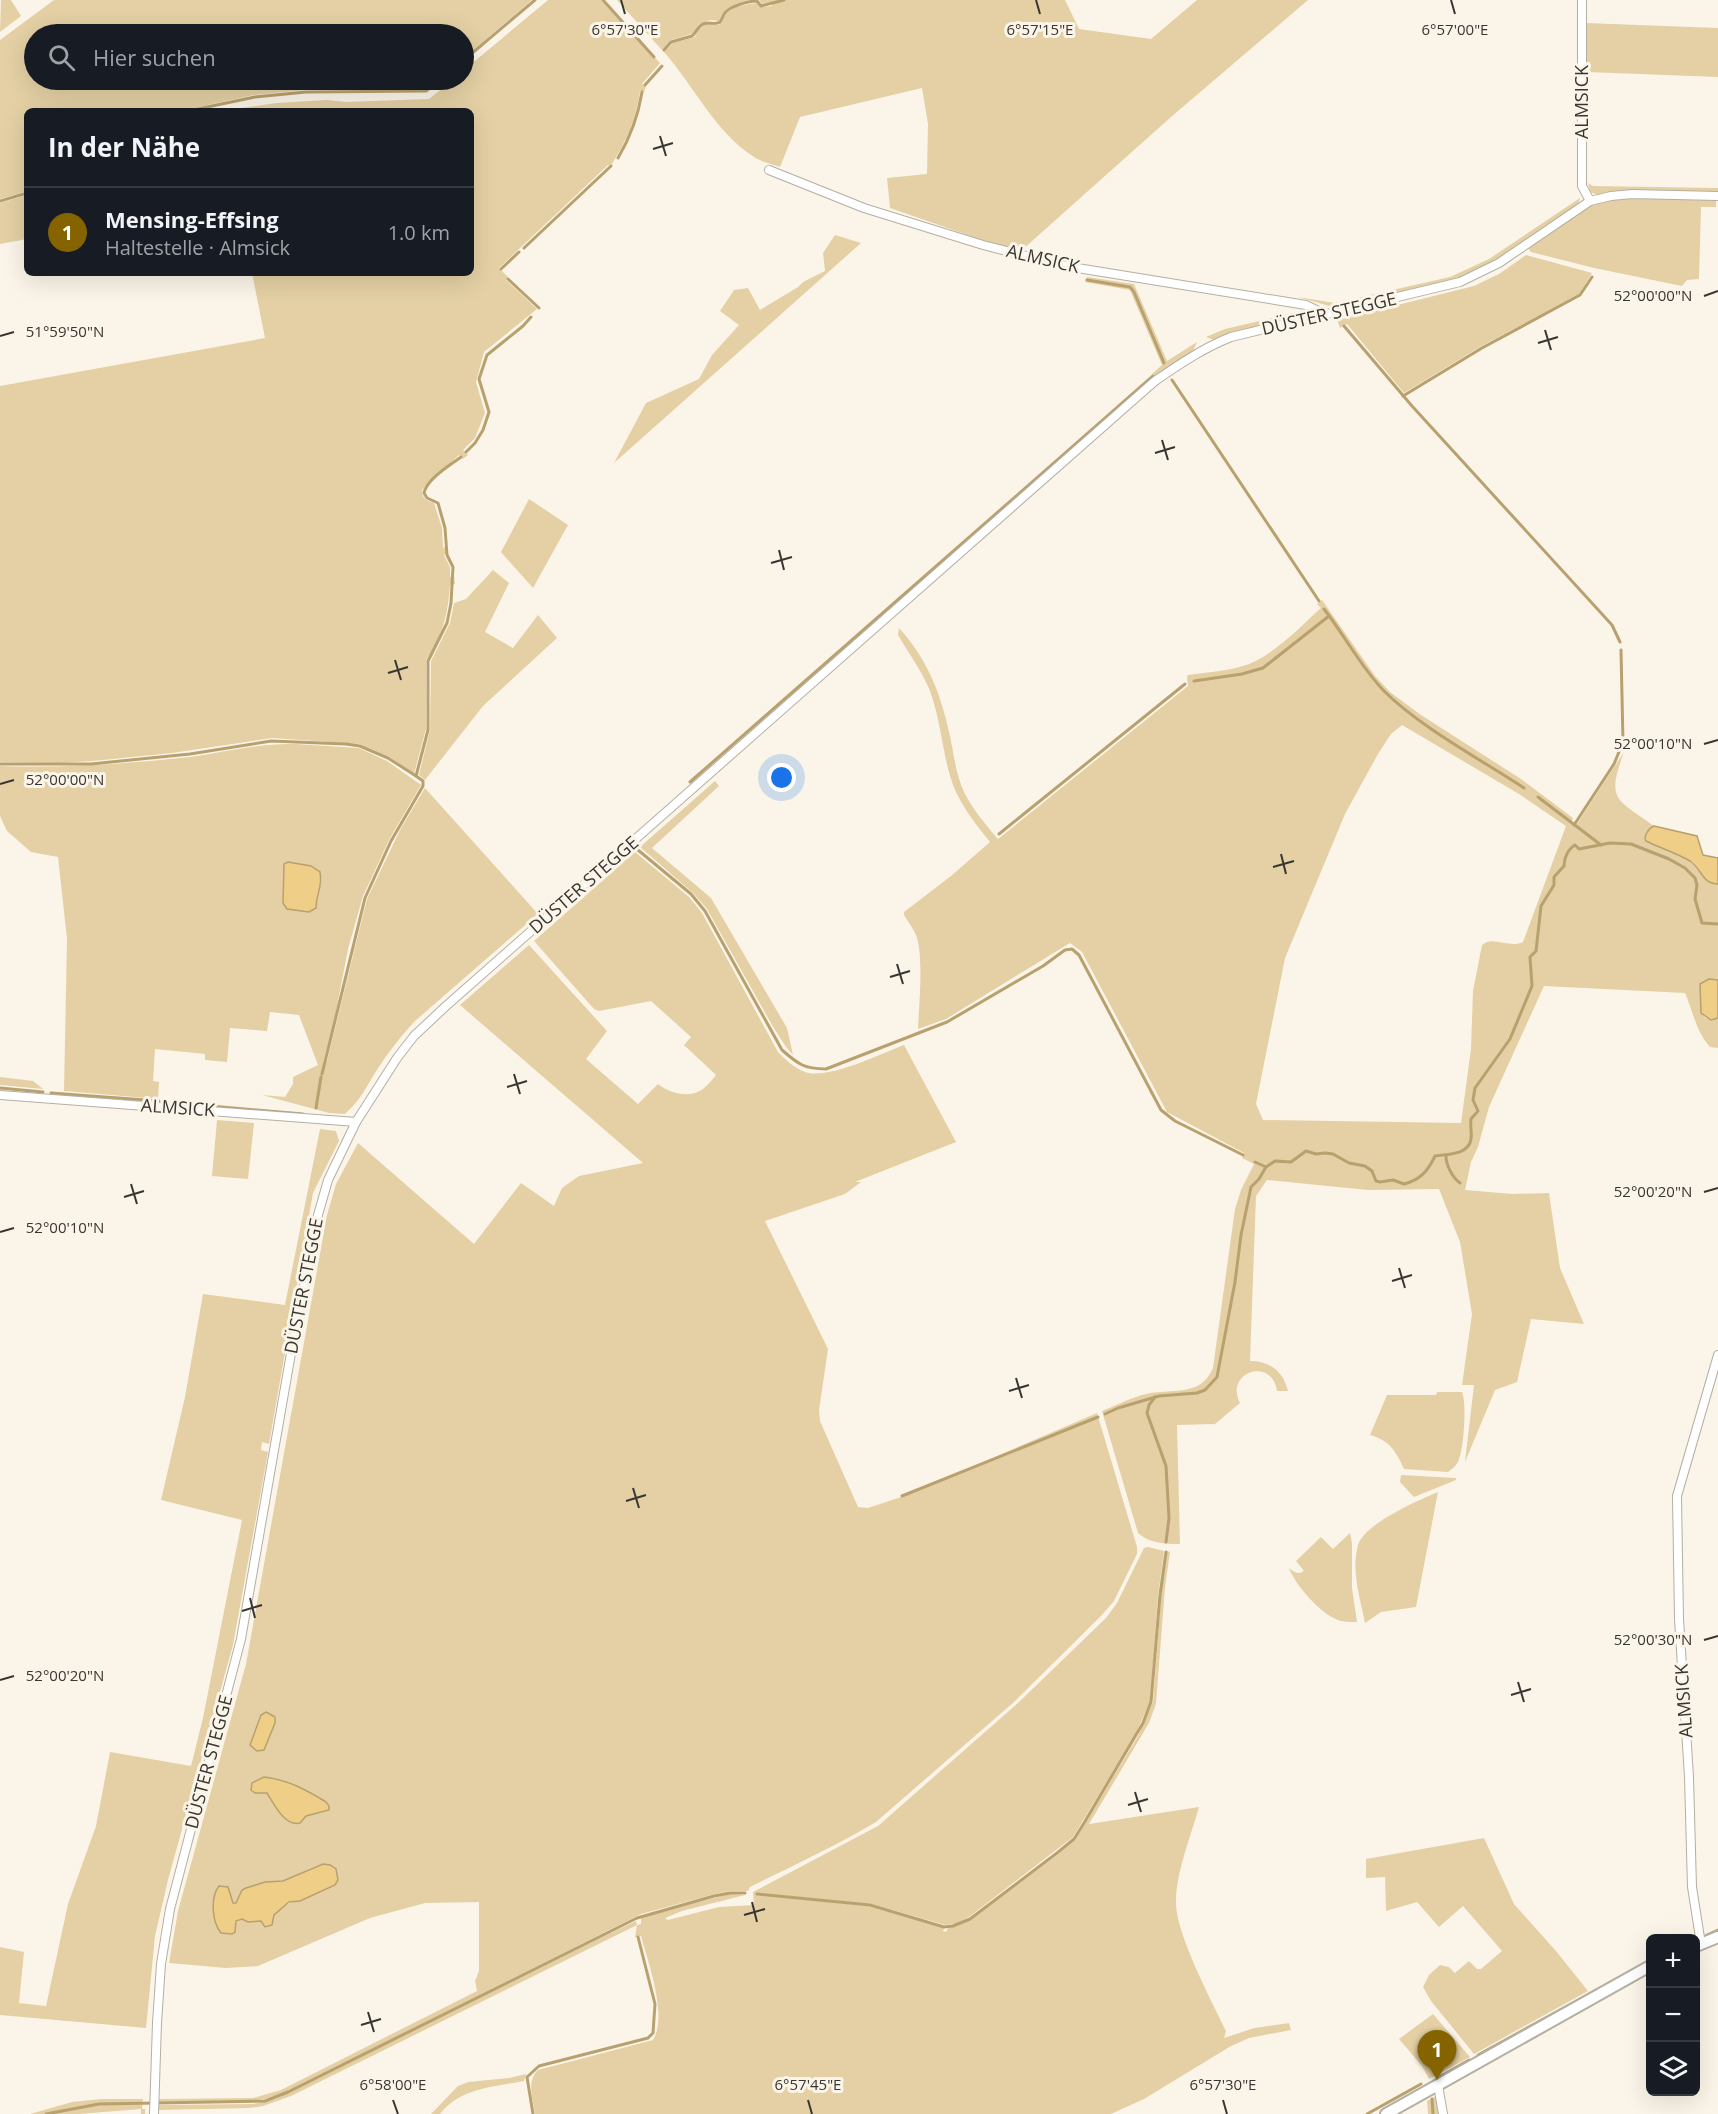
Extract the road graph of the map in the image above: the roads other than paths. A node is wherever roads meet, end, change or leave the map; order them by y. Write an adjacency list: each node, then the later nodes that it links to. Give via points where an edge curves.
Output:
1 (1582, 0): 4 (street, ALMSICK, via 1582,186)
2 (769, 170): 5 (street, ALMSICK, via 864,208 983,245 1065,266 1306,305)
3 (1718, 196): 4 (street, DÜSTER STEGGE, via 1632,194)
4 (1590, 201): 5 (street, DÜSTER STEGGE, via 1477,275)
5 (1325, 314): 7 (street, DÜSTER STEGGE, via 1231,337 1206,347 1155,381 438,1013 397,1058)
6 (0, 1095): 7 (street, ALMSICK)
7 (356, 1122): 14 (street, DÜSTER STEGGE, via 328,1180 318,1215 241,1639 170,1909 161,1964)
8 (1718, 1356): 9 (street, ALMSICK, via 1677,1496 1678,1600)
9 (1697, 1934)
10 (1718, 1937): 11 (street)
11 (1700, 1944)
12 (1646, 1968): 13 (street)
13 (1438, 2085): 15 (street); 16 (street)
14 (154, 2112)
15 (1386, 2114)
16 (1443, 2114)

